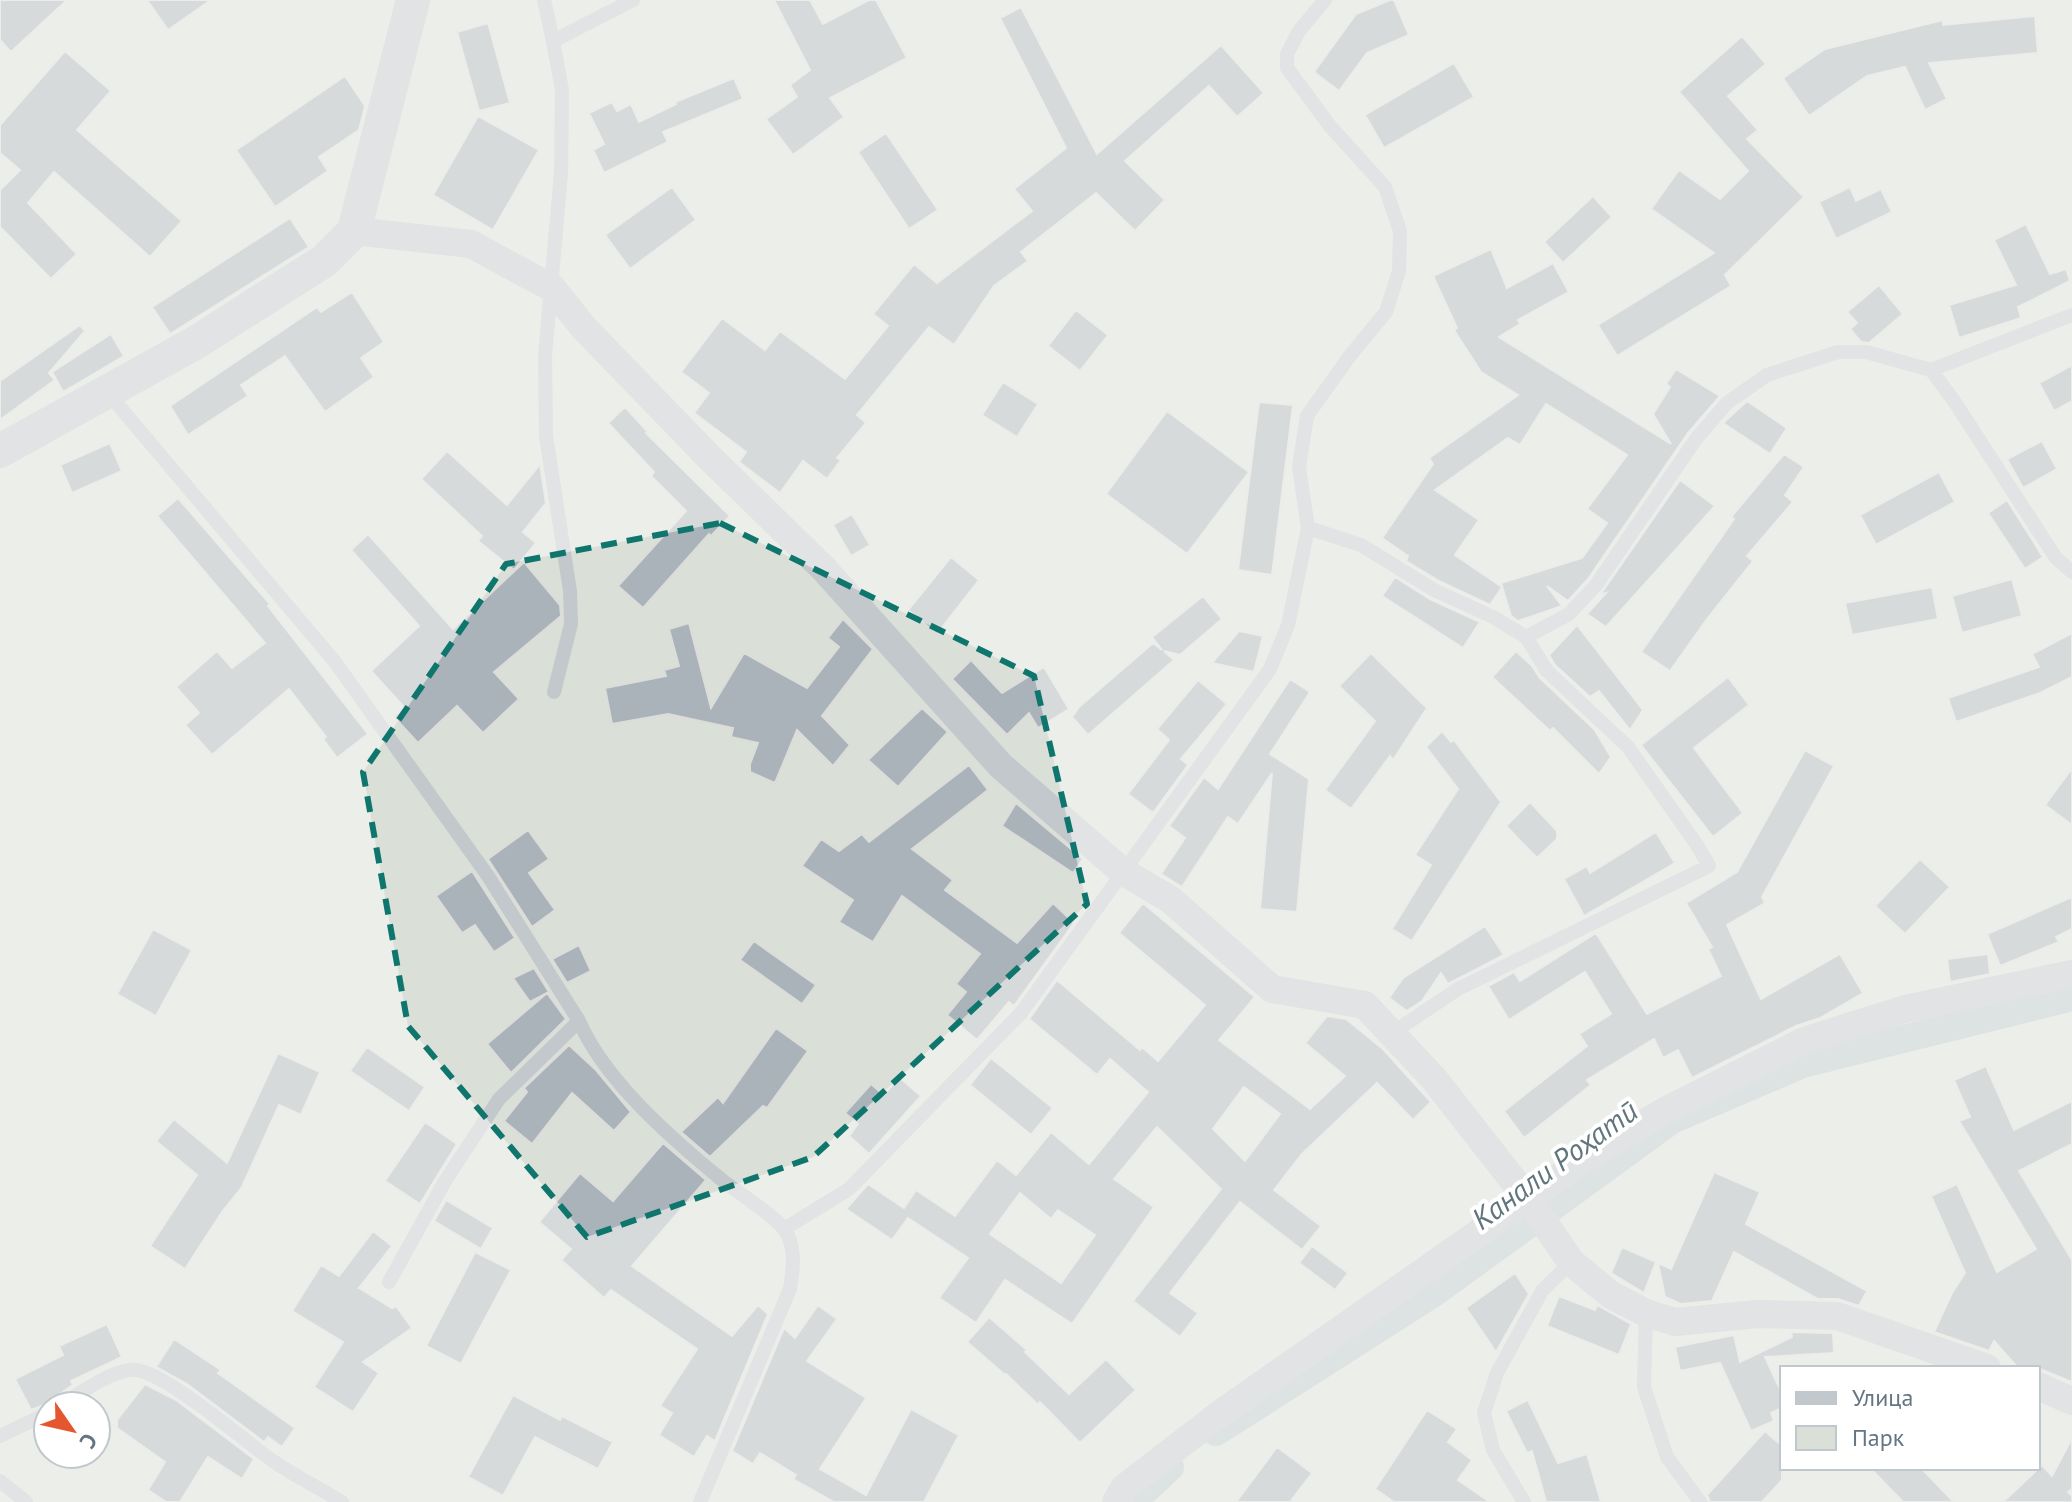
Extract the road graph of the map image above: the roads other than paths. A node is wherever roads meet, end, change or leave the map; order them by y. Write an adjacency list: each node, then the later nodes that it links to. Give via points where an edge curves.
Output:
1 (413, 0): 6 (street)
2 (544, 0): 5 (lane)
3 (633, 0): 5 (lane)
4 (1325, 0): 12 (lane, via 1299,31 1287,54 1287,68 1385,187 1400,231 1399,271 1386,312 1307,416 1299,467)
5 (553, 41): 7 (lane, via 562,90)
6 (354, 231): 7 (street, via 471,244); 10 (street, via 324,261)
7 (552, 288): 15 (lane, via 545,356 546,436 569,576 571,624); 16 (street, via 699,447 823,568 1001,766)
8 (2072, 315): 9 (lane)
9 (1931, 370): 13 (lane, via 2056,558); 14 (lane, via 1866,352 1838,352 1767,375 1727,403 1696,439 1596,585 1569,614)
10 (108, 393): 11 (street); 18 (lane, via 335,662 488,876)
11 (0, 451)
12 (1308, 528): 14 (lane, via 1361,545); 16 (lane, via 1288,625 1270,669)
13 (2072, 572)
14 (1526, 637): 19 (lane, via 1547,671 1628,747 1709,866 1458,989)
15 (554, 692)
16 (1122, 871): 19 (street, via 1171,900 1272,989 1365,1005); 21 (lane, via 1021,1013 849,1189)
17 (2072, 974): 20 (street, via 1905,1009 1804,1041 1589,1156)
18 (579, 1021): 21 (lane, via 589,1044 627,1093); 23 (lane, via 499,1099 445,1181)
19 (1392, 1033): 20 (street)
20 (1531, 1205): 22 (street); 35 (street, via 1220,1414 1124,1488)
21 (784, 1229): 34 (lane, via 795,1256 790,1289)
22 (1567, 1257): 24 (street, via 1611,1295); 36 (lane, via 1497,1373 1484,1413 1493,1450)
23 (389, 1282)
24 (1646, 1313): 25 (street, via 1675,1322 1758,1314 1837,1316); 37 (lane, via 1644,1387 1667,1457)
25 (1981, 1366)
26 (2040, 1387): 28 (street)
27 (90, 1390): 33 (lane, via 128,1370 140,1371 172,1386 274,1461)
28 (2072, 1401)
29 (32, 1421): 30 (lane)
30 (0, 1436)
31 (0, 1481): 32 (lane)
32 (26, 1502)
33 (342, 1502)
34 (700, 1502)
35 (1116, 1502)
36 (1524, 1502)
37 (1700, 1502)

